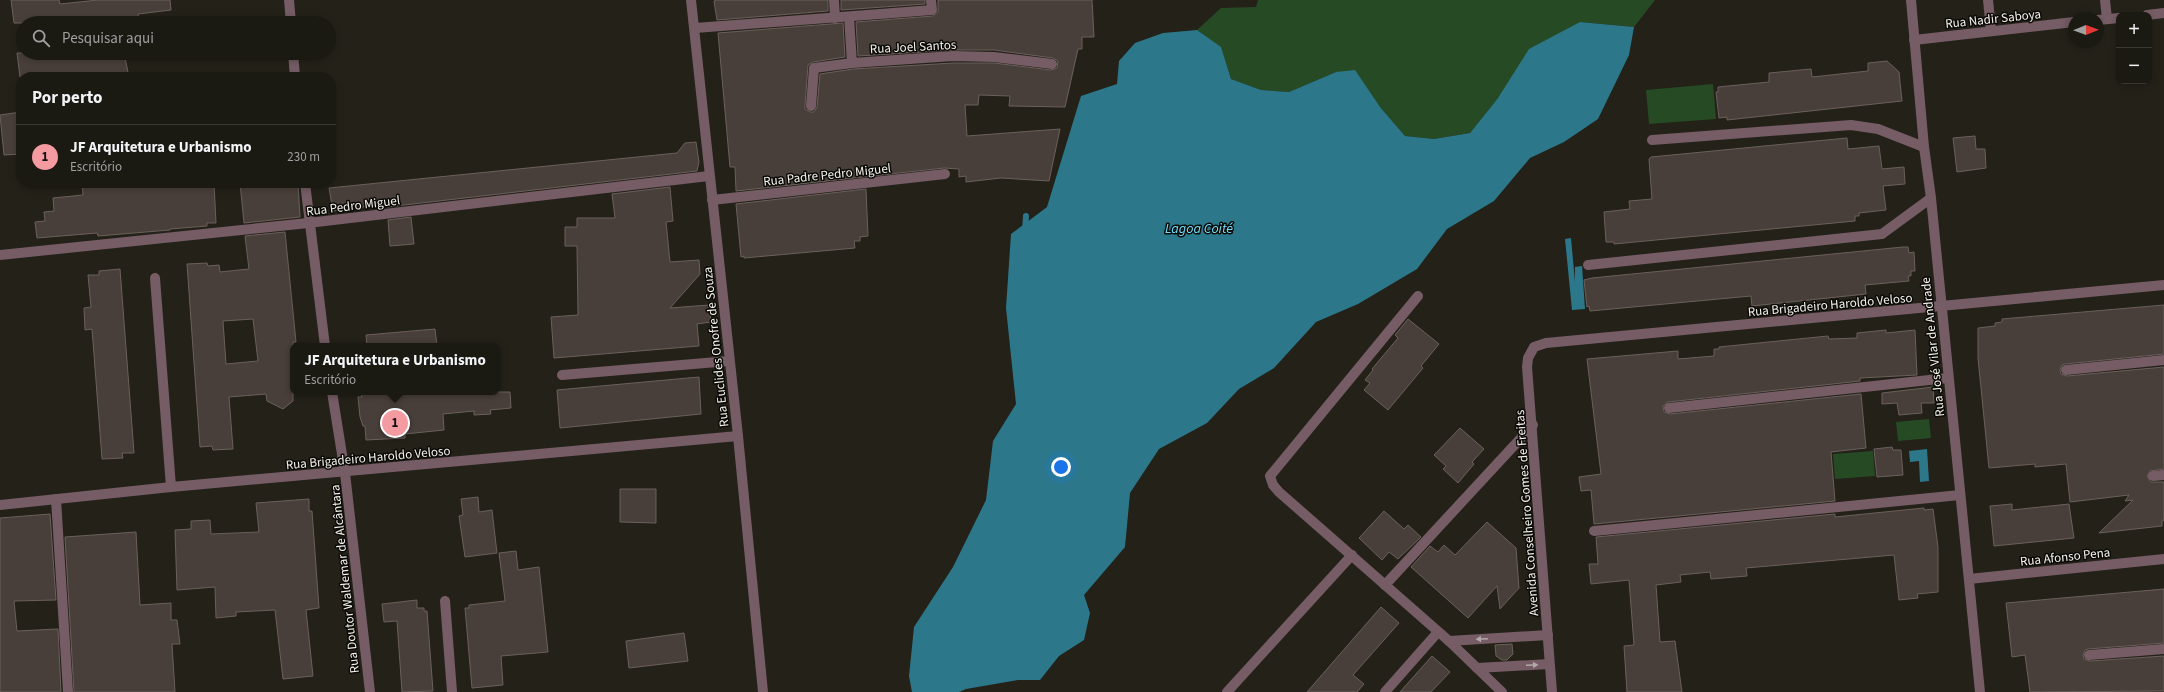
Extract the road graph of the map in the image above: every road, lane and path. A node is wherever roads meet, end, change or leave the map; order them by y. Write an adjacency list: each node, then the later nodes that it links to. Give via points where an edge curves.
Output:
1 (289, 0): 11 (street)
2 (691, 0): 17 (street, Rua Euclides Onofre de Souza)
3 (834, 0): 13 (street)
4 (1911, 0): 19 (street, Rua José Vilar de Andrade)
5 (1988, 0): 18 (street)
6 (2105, 0): 8 (street)
7 (931, 5): 12 (street)
8 (2104, 12)
9 (2164, 13): 10 (street)
10 (2152, 14)
11 (290, 16)
12 (849, 17): 13 (street); 21 (street)
13 (835, 18): 17 (street)
14 (2116, 18): 15 (street)
15 (2104, 19)
16 (2068, 23): 18 (street, Rua Nadir Saboya)
17 (695, 28): 28 (street, Rua Euclides Onofre de Souza)
18 (1991, 30): 19 (street, Rua Nadir Saboya)
19 (1914, 40): 26 (street, Rua José Vilar de Andrade)
20 (294, 60): 23 (street)
21 (852, 63): 22 (street, Rua Joel Santos, via 953,56 994,57); 24 (street, Rua Joel Santos, via 814,68)
22 (1052, 64)
23 (295, 72)
24 (811, 106)
25 (1652, 140): 26 (street, via 1852,125 1878,129)
26 (1924, 147): 30 (street, Rua José Vilar de Andrade)
27 (945, 174): 31 (street, Rua Padre Pedro Miguel)
28 (709, 176): 31 (street, Rua Euclides Onofre de Souza); 32 (street, Rua Pedro Miguel)
29 (305, 188): 32 (street)
30 (1930, 198): 34 (street, via 1882,234); 38 (street, Rua José Vilar de Andrade)
31 (712, 200): 42 (street, Rua Euclides Onofre de Souza)
32 (308, 223): 33 (street, Rua Pedro Miguel); 39 (street)
33 (0, 255)
34 (1588, 265)
35 (155, 278): 53 (street)
36 (2164, 285): 38 (street, Rua Brigadeiro Haroldo Veloso)
37 (1418, 296): 58 (street, via 1270,476 1276,488)
38 (1941, 307): 40 (street, Rua Brigadeiro Haroldo Veloso); 45 (street, Rua José Vilar de Andrade)
39 (325, 343)
40 (1546, 343): 48 (street, Avenida Conselheiro Gomes de Freitas, via 1534,346 1528,358)
41 (2164, 360): 43 (street)
42 (728, 361): 44 (street); 49 (street, Rua Euclides Onofre de Souza)
43 (2066, 370)
44 (562, 375)
45 (1948, 378): 47 (street); 54 (street, Rua José Vilar de Andrade)
46 (332, 395): 50 (street, Rua Doutor Waldemar de Alcântara)
47 (1669, 408)
48 (1532, 425): 61 (street); 64 (street, Avenida Conselheiro Gomes de Freitas)
49 (738, 436): 50 (street, Rua Brigadeiro Haroldo Veloso); 73 (street, Rua Euclides Onofre de Souza)
50 (345, 473): 53 (street, Rua Brigadeiro Haroldo Veloso); 71 (street, Rua Doutor Waldemar de Alcântara)
51 (2164, 475): 52 (street)
52 (2153, 476)
53 (171, 487): 55 (street, Rua Brigadeiro Haroldo Veloso)
54 (1960, 495): 57 (street); 60 (street, Rua José Vilar de Andrade)
55 (56, 499): 56 (street, Rua Brigadeiro Haroldo Veloso); 70 (street)
56 (0, 505)
57 (1594, 531)
58 (1352, 555): 61 (street); 74 (street)
59 (2164, 559): 60 (street, Rua Afonso Pena)
60 (1969, 579): 78 (street, Rua José Vilar de Andrade)
61 (1385, 585): 63 (street)
62 (445, 601): 72 (street)
63 (1438, 632): 65 (street); 75 (street)
64 (1548, 635): 65 (street, one-way to 65); 68 (street, Avenida Conselheiro Gomes de Freitas)
65 (1449, 641): 69 (street)
66 (2164, 649): 67 (street)
67 (2089, 655)
68 (1550, 664): 69 (street, one-way to 68); 77 (street, Avenida Conselheiro Gomes de Freitas)
69 (1477, 668): 76 (street)
70 (68, 692)
71 (370, 692)
72 (452, 692)
73 (763, 692)
74 (1227, 692)
75 (1385, 692)
76 (1502, 692)
77 (1552, 692)
78 (1980, 692)

